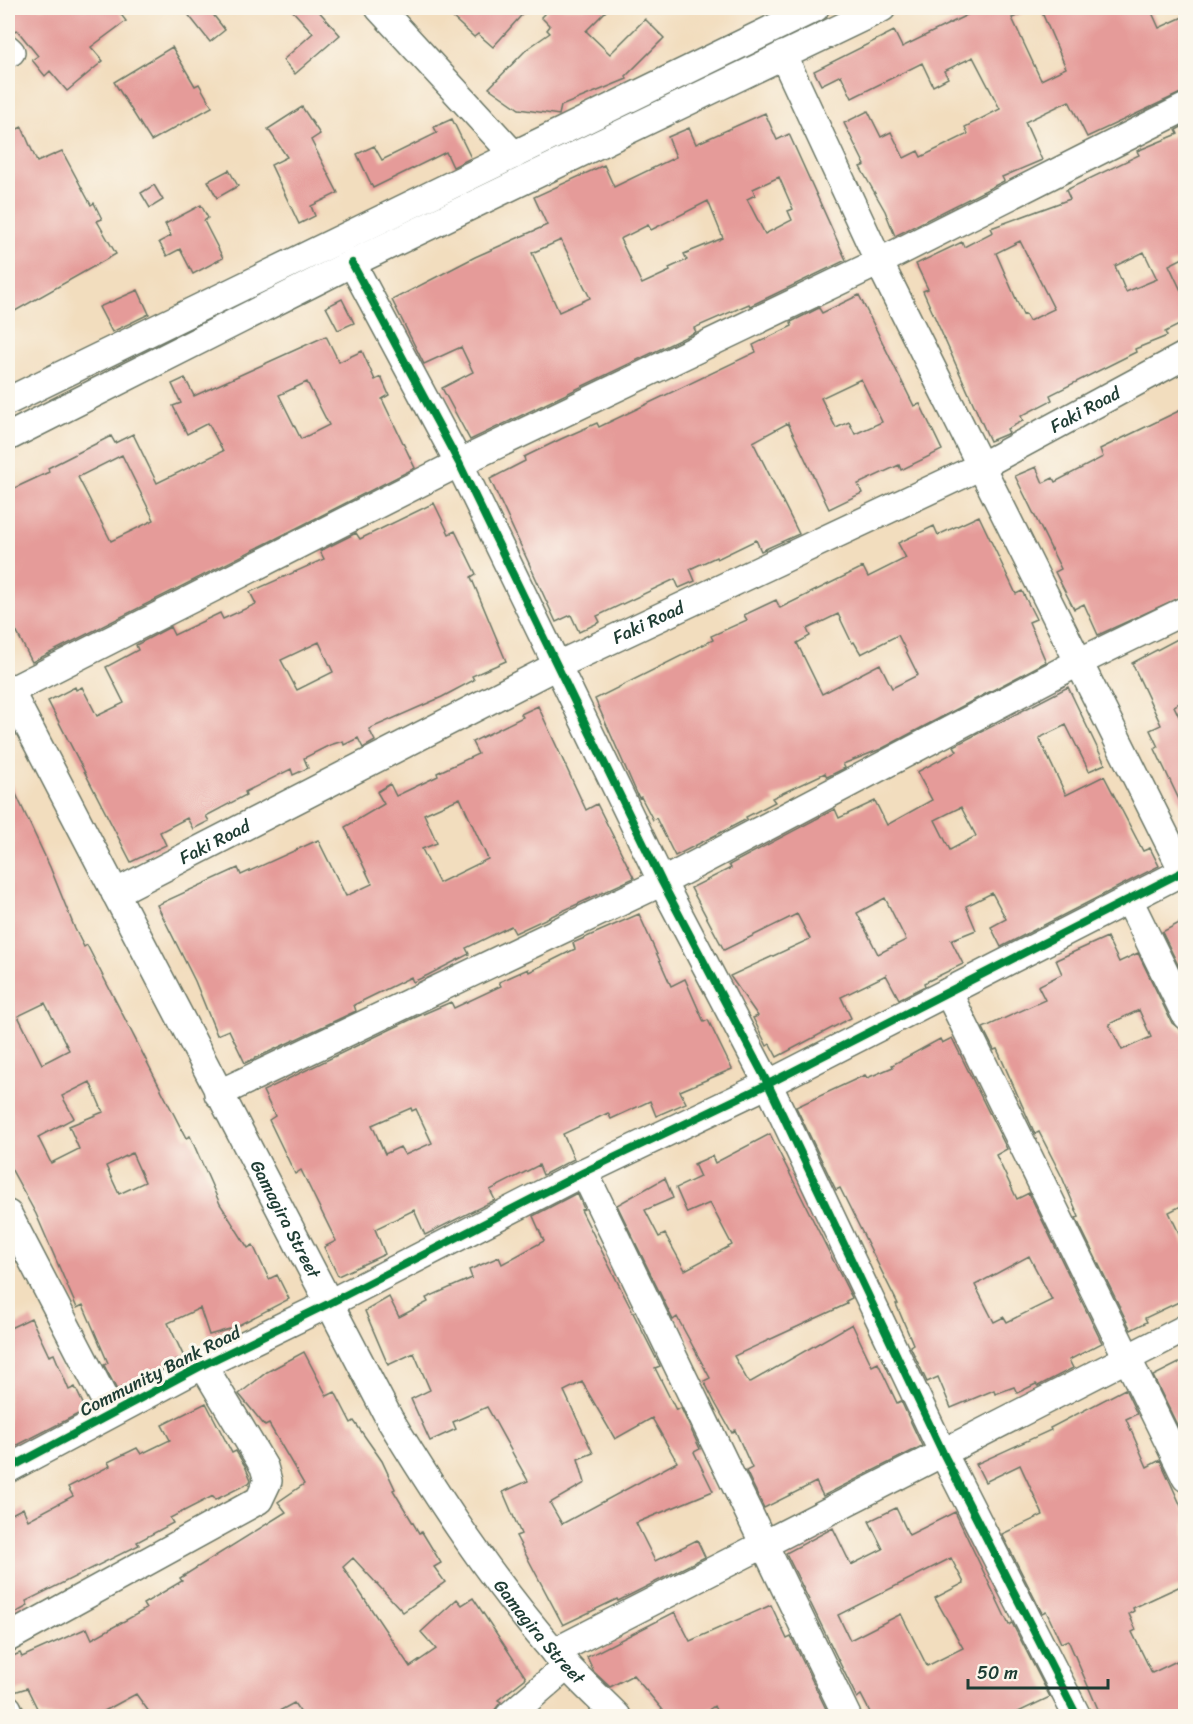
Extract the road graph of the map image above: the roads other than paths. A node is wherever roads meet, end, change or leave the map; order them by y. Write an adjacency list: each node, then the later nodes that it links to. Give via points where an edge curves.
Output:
1 (815, 8): 5 (street)
2 (882, 8): 4 (street)
3 (383, 9): 8 (street)
4 (783, 55): 6 (street); 9 (street)
5 (660, 83): 6 (street); 8 (street)
6 (672, 108): 10 (street)
7 (1185, 108): 9 (street)
8 (514, 155): 12 (street)
9 (879, 262): 14 (street); 15 (street)
10 (352, 263): 13 (street); 14 (street)
11 (1185, 355): 15 (street, Faki Road)
12 (8, 401)
13 (8, 437)
14 (459, 463): 18 (street); 19 (street)
15 (983, 465): 17 (street); 18 (street, Faki Road)
16 (1185, 610): 17 (street)
17 (1078, 662): 20 (street); 21 (street)
18 (558, 665): 21 (street); 22 (street, Faki Road)
19 (9, 689): 22 (street, Gamagira Street)
20 (1184, 871): 23 (street, Community Bank Road)
21 (663, 882): 26 (street); 27 (street)
22 (115, 892): 27 (street, Gamagira Street)
23 (1129, 900): 24 (street, Community Bank Road); 25 (street)
24 (948, 992): 26 (street, Community Bank Road); 32 (street)
25 (1185, 1016)
26 (768, 1084): 28 (street, Community Bank Road); 35 (street)
27 (218, 1094): 30 (street, Gamagira Street)
28 (584, 1172): 30 (street, Community Bank Road); 38 (street)
29 (8, 1214): 34 (street)
30 (328, 1304): 33 (street, Community Bank Road); 40 (street, Gamagira Street, via 389,1418 440,1501)
31 (1185, 1328): 32 (street)
32 (1125, 1358): 35 (street); 37 (street)
33 (203, 1365): 34 (street, Community Bank Road); 39 (street, via 264,1467 268,1481 259,1500)
34 (111, 1412): 36 (street, Community Bank Road)
35 (943, 1453): 38 (street); 46 (street)
36 (8, 1469)
37 (1185, 1478)
38 (765, 1545): 40 (street); 45 (street)
39 (8, 1638)
40 (560, 1659): 43 (street); 44 (street, Gamagira Street)
41 (8, 1709): 42 (street)
42 (11, 1716)
43 (509, 1716)
44 (617, 1716)
45 (848, 1716)
46 (1077, 1716)

